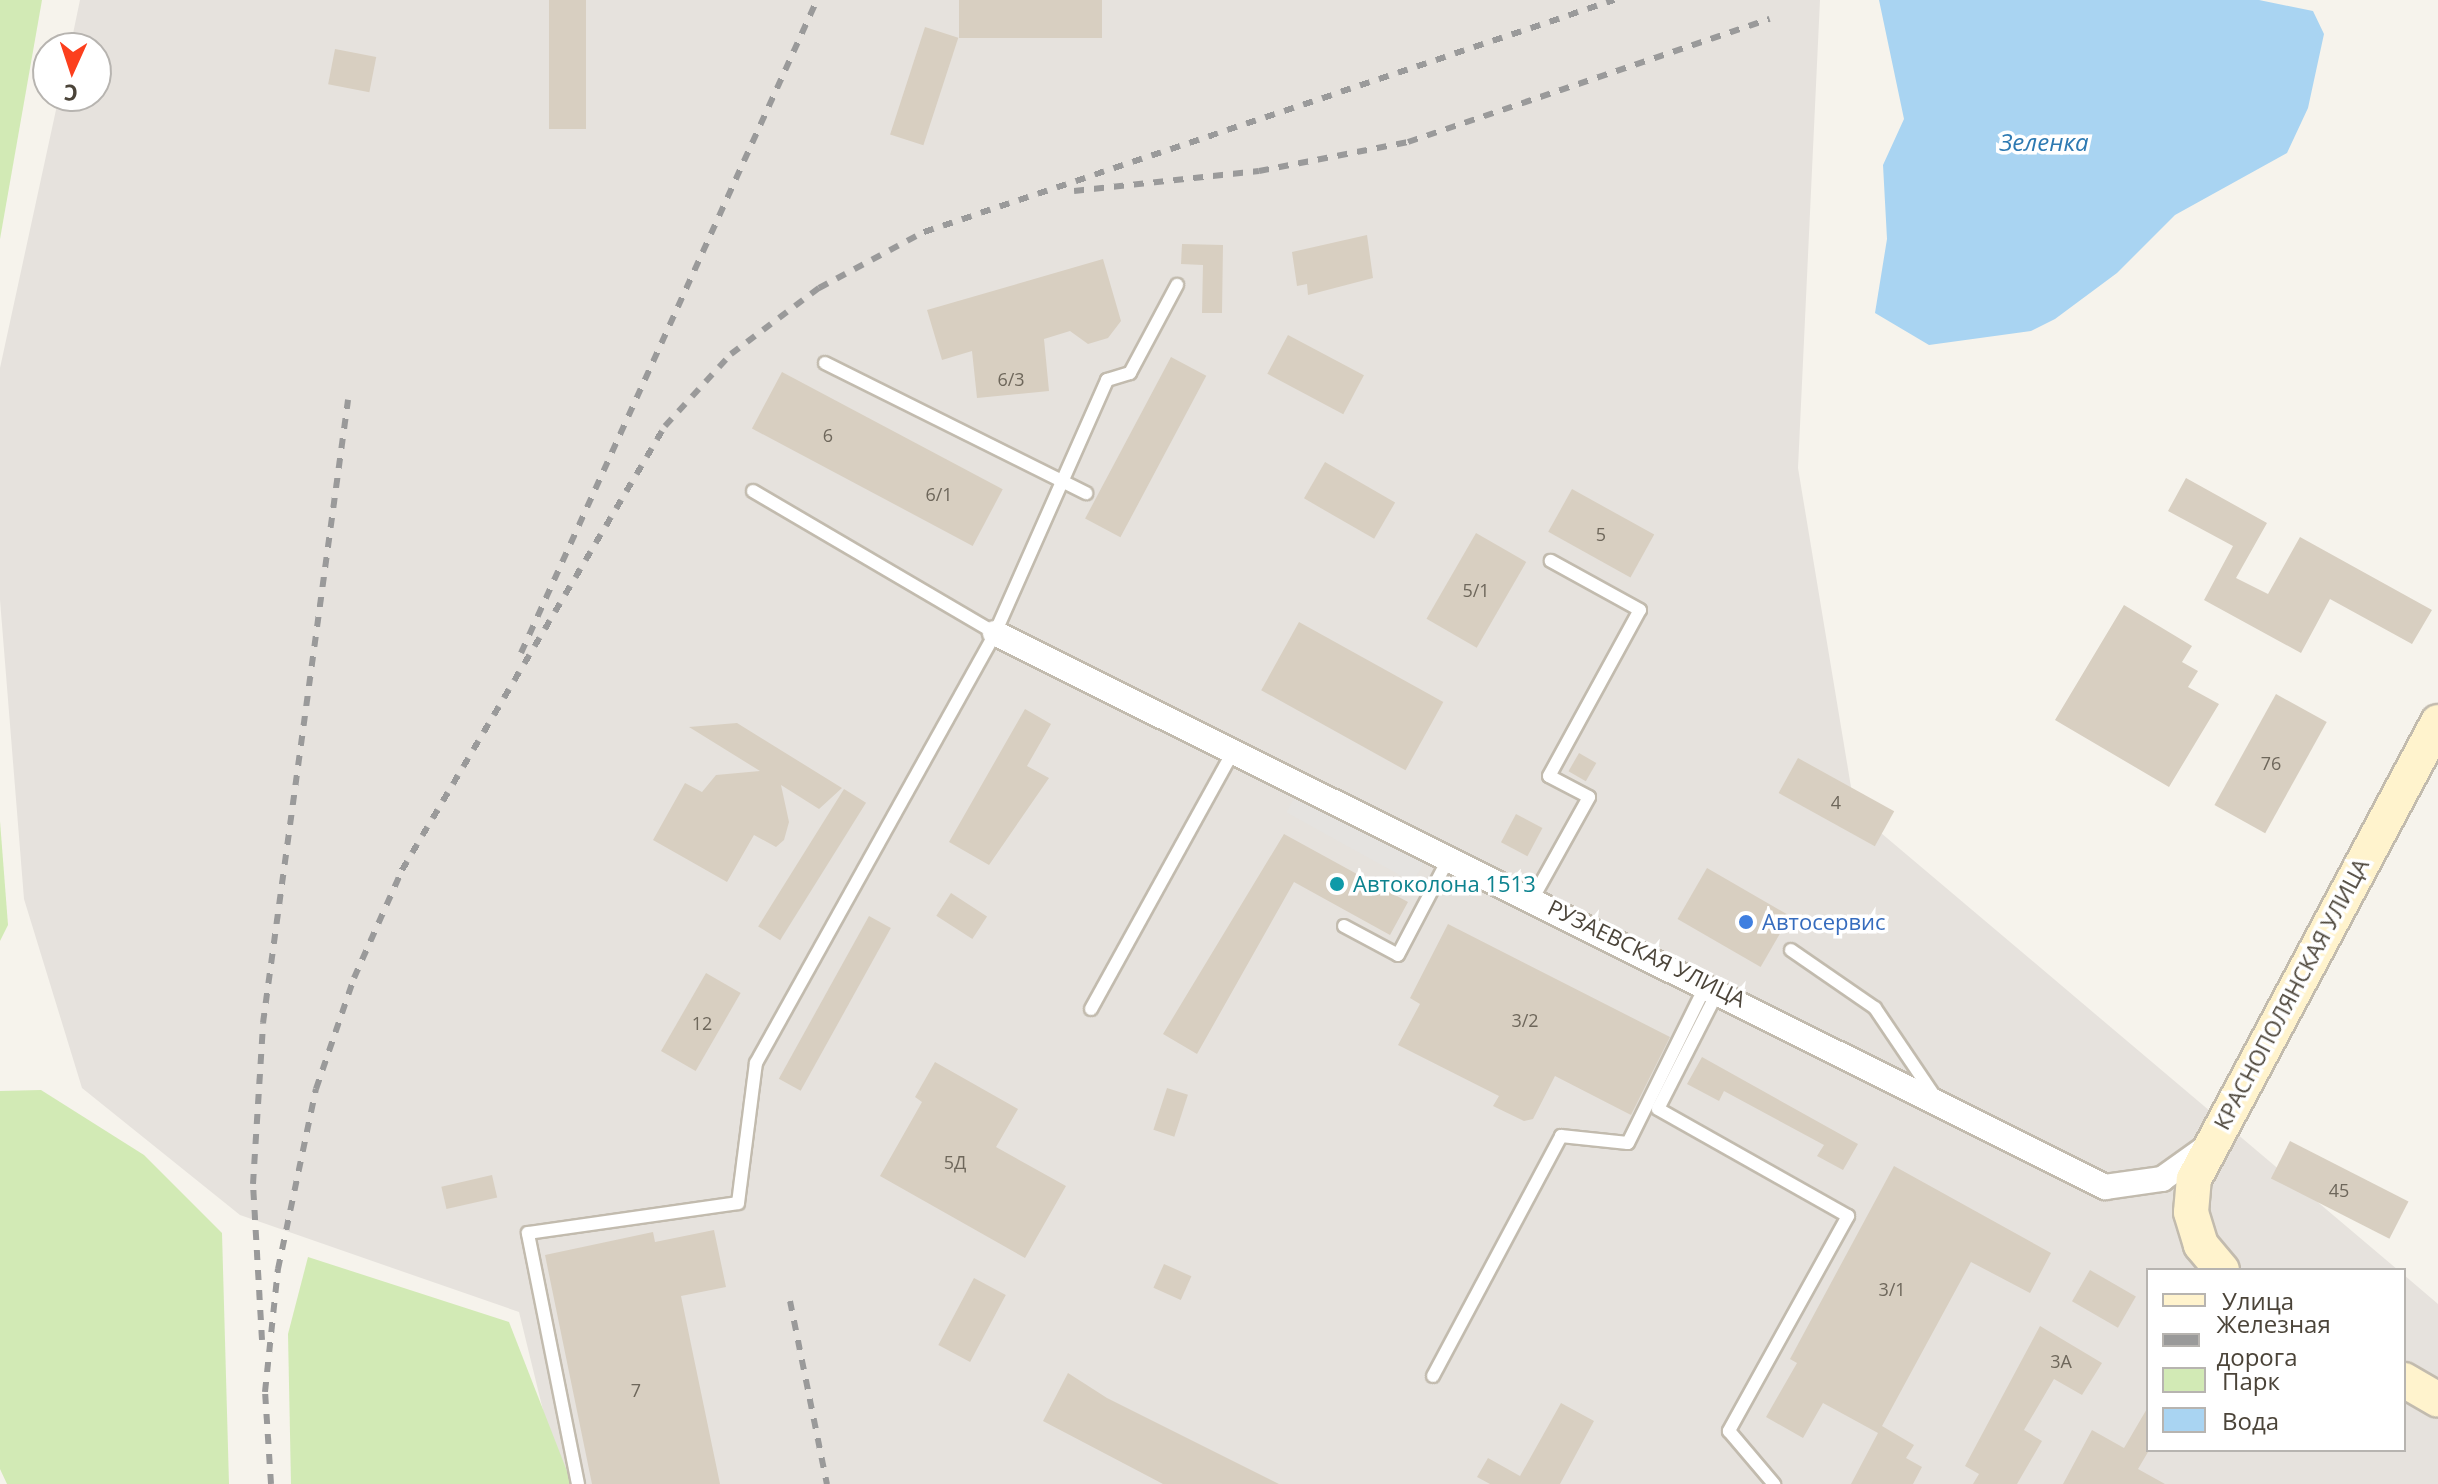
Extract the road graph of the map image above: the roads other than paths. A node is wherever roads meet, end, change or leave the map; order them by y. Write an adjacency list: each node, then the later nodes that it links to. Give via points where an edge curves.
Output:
1 (1177, 285): 3 (lane, via 1130,373 1107,380)
2 (825, 363): 3 (lane)
3 (1063, 482): 5 (lane); 7 (lane)
4 (753, 491): 7 (lane)
5 (1086, 493)
6 (1551, 561): 11 (lane, via 1640,610 1549,776 1589,797)
7 (995, 633): 9 (street, РУЗАЕВСКАЯ УЛИЦА); 22 (lane, via 756,1063 738,1203 528,1233)
8 (2438, 722): 17 (street, КРАСНОПОЛЯНСКАЯ УЛИЦА)
9 (1234, 750): 10 (street, РУЗАЕВСКАЯ УЛИЦА); 15 (lane)
10 (1450, 856): 11 (street, РУЗАЕВСКАЯ УЛИЦА); 12 (lane, via 1398,955)
11 (1534, 896): 14 (street, РУЗАЕВСКАЯ УЛИЦА)
12 (1344, 926)
13 (1791, 950): 16 (lane, via 1875,1008)
14 (1714, 985): 16 (street, РУЗАЕВСКАЯ УЛИЦА); 19 (lane, via 1628,1143 1561,1136); 23 (lane, via 1658,1109 1848,1216 1729,1431)
15 (1091, 1009)
16 (1935, 1097): 17 (street, РУЗАЕВСКАЯ УЛИЦА, via 2105,1187 2162,1179)
17 (2210, 1145): 18 (street, КРАСНОПОЛЯНСКАЯ УЛИЦА, via 2194,1179 2191,1212 2201,1245)
18 (2220, 1268)
19 (1433, 1376)
20 (2406, 1381): 21 (street)
21 (2438, 1400)
22 (578, 1484)
23 (1774, 1484)

